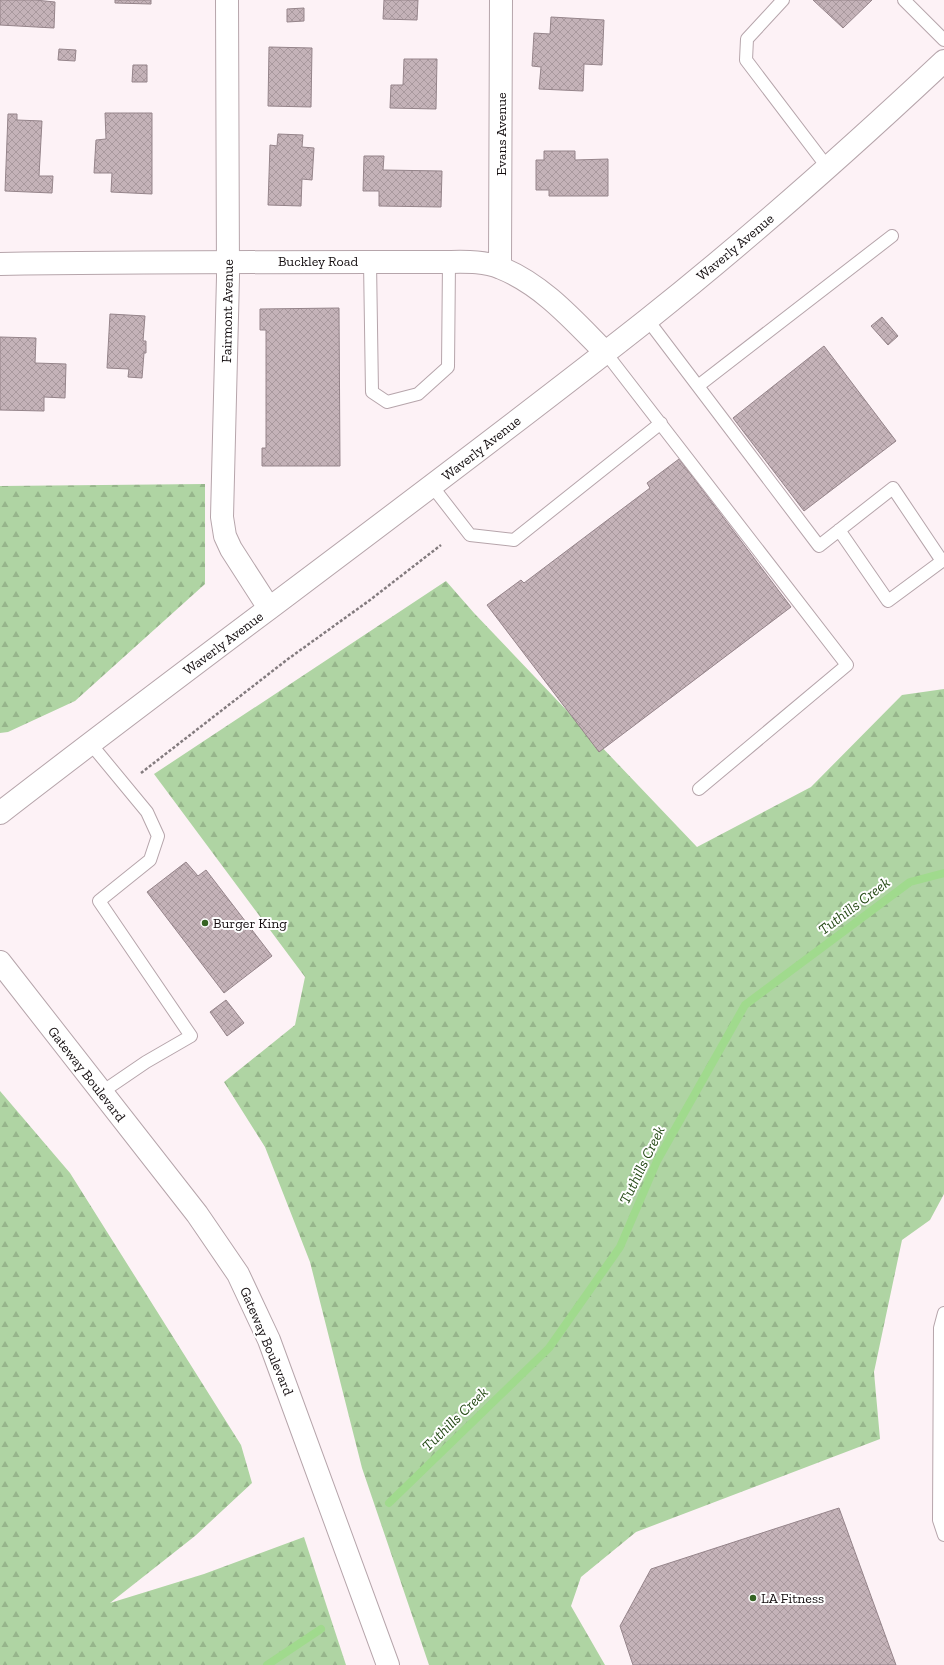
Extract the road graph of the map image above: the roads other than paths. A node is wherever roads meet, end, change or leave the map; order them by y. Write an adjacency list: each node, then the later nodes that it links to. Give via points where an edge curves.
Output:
1 (227, 0): 9 (street, Fairmont Avenue)
2 (501, 0): 13 (street, Evans Avenue)
3 (783, 0): 7 (lane, via 747,39 746,60)
4 (904, 0): 5 (lane)
5 (944, 40)
6 (944, 61): 7 (street, Waverly Avenue)
7 (828, 168): 14 (street, Waverly Avenue)
8 (892, 236): 16 (lane)
9 (228, 261): 10 (street, Buckley Road); 12 (street, Buckley Road); 20 (street, Fairmont Avenue, via 222,517 225,536 231,550)
10 (370, 262): 11 (street, Buckley Road); 11 (lane, via 372,392 387,402 418,394 448,367)
11 (450, 262): 13 (street, Buckley Road)
12 (0, 264)
13 (500, 267): 15 (street, Buckley Road, via 535,287)
14 (647, 320): 15 (street, Waverly Avenue); 16 (lane)
15 (605, 352): 17 (lane); 18 (street, Waverly Avenue)
16 (698, 386): 19 (lane, via 819,546)
17 (661, 423): 18 (lane, via 514,540 470,535); 22 (lane, via 847,665)
18 (432, 486): 20 (street, Waverly Avenue)
19 (839, 530): 19 (lane, via 893,488 942,561 888,601)
20 (269, 608): 21 (street, Waverly Avenue)
21 (90, 743): 23 (street, Waverly Avenue); 25 (lane, via 147,812 158,836 150,860 99,901 192,1036 146,1062)
22 (699, 789)
23 (0, 813)
24 (0, 962): 25 (street, Gateway Boulevard)
25 (102, 1092): 28 (street, Gateway Boulevard, via 197,1214 238,1274 269,1340)
26 (944, 1313): 27 (lane, via 940,1328 939,1520)
27 (944, 1535)
28 (388, 1665)

